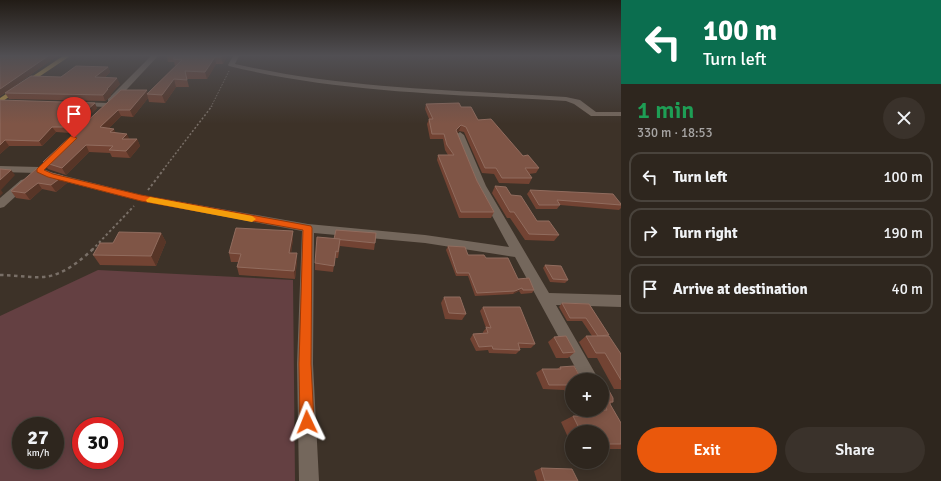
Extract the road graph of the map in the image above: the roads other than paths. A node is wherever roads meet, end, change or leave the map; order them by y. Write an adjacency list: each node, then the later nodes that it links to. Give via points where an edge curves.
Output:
1 (34, 78): 4 (main road)
2 (133, 78): 7 (street)
3 (297, 78): 8 (street, via 405,90 570,99 594,114)
4 (0, 102): 5 (street)
5 (15, 102)
6 (69, 104): 7 (street)
7 (108, 105): 9 (street)
8 (621, 114)
9 (96, 116)
10 (460, 135): 15 (street, via 481,186)
11 (42, 168): 12 (street); 13 (street); 14 (street, via 50,175 141,198)
12 (0, 169)
13 (0, 204)
14 (308, 228): 15 (street, via 425,239); 19 (street, via 305,364)
15 (519, 253): 16 (street)
16 (545, 299): 17 (street); 18 (street)
17 (621, 301)
18 (587, 373)
19 (309, 481)

